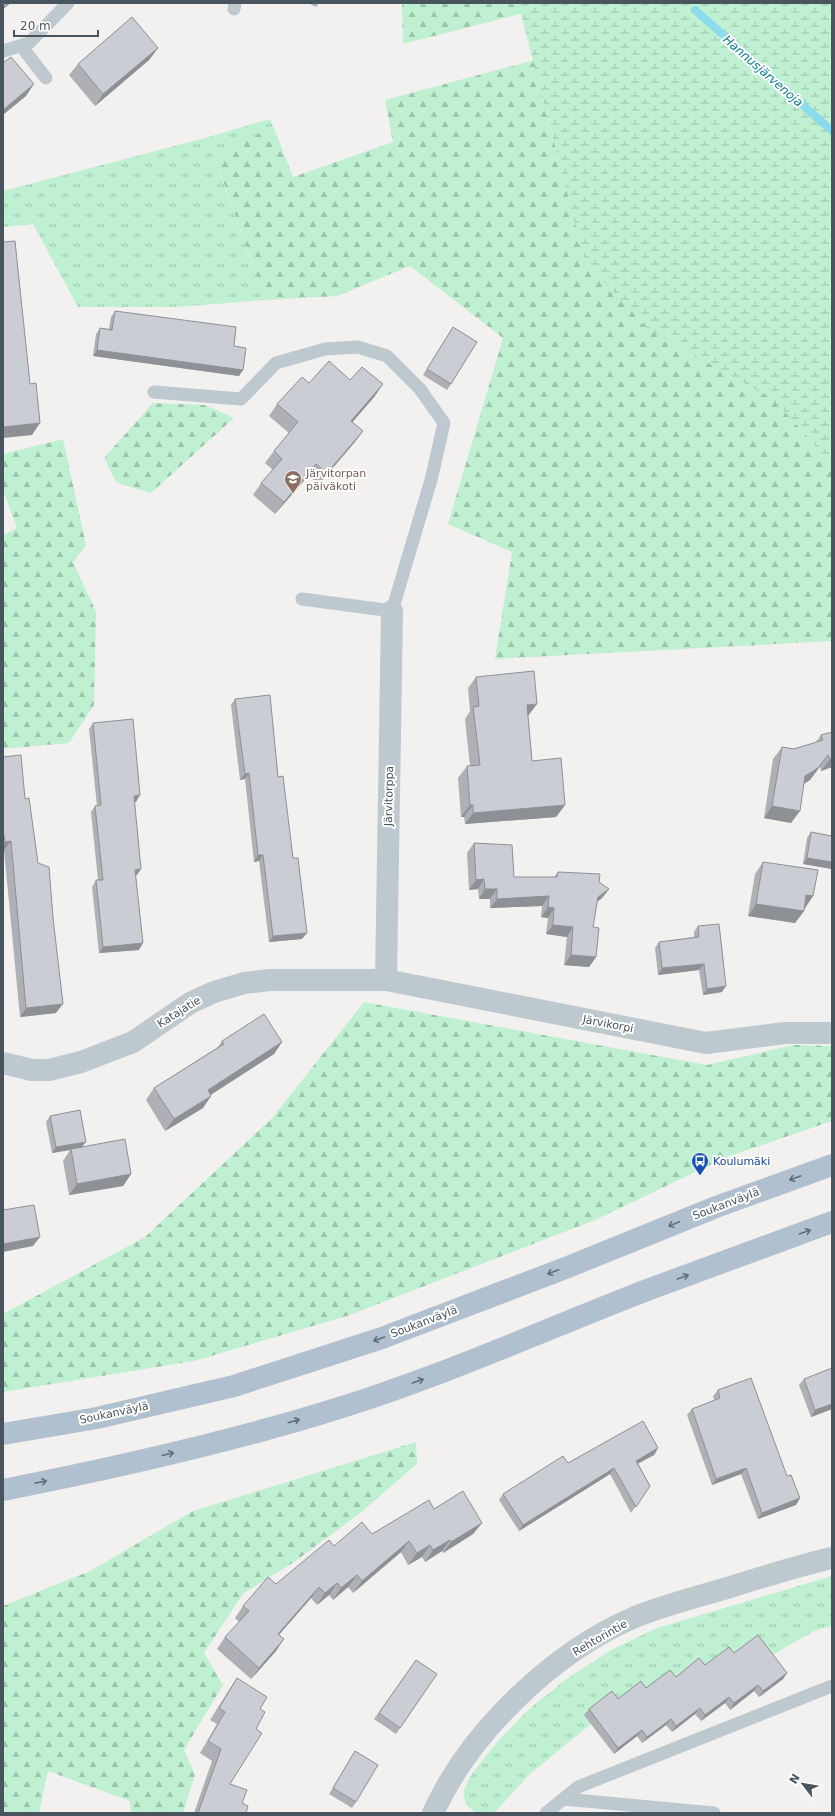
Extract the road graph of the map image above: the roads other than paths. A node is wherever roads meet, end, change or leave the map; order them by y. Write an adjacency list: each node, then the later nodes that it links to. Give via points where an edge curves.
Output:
1 (68, 3): 2 (lane, via 29,43)
2 (21, 46): 3 (lane); 4 (lane)
3 (3, 51)
4 (46, 78)
5 (154, 392): 7 (lane, via 240,399 276,364 290,359 325,349 358,347 387,356 420,389 444,423 431,480)
6 (302, 599): 7 (lane)
7 (392, 611): 8 (street, Järvitorppa)
8 (386, 980): 9 (street, Järvikorpi, via 706,1043 786,1033); 10 (street, Katajatie, via 270,980 244,983 190,1003 134,1042 81,1062 49,1070 32,1070)
9 (832, 1033)
10 (3, 1064)
11 (832, 1165): 13 (main road, Soukanväylä, one-way to 13, via 716,1207 382,1338 234,1386 97,1418)
12 (832, 1222): 14 (main road, one-way to 12, via 95,1472 324,1413 438,1374 647,1290)
13 (3, 1434)
14 (3, 1490)
15 (832, 1558): 18 (street, Rehtorintie, via 665,1606 602,1635 561,1661 500,1714 443,1790)
16 (832, 1686): 17 (lane, via 578,1787)
17 (564, 1799): 19 (lane); 20 (lane)
18 (433, 1813)
19 (546, 1813)
20 (714, 1813)

